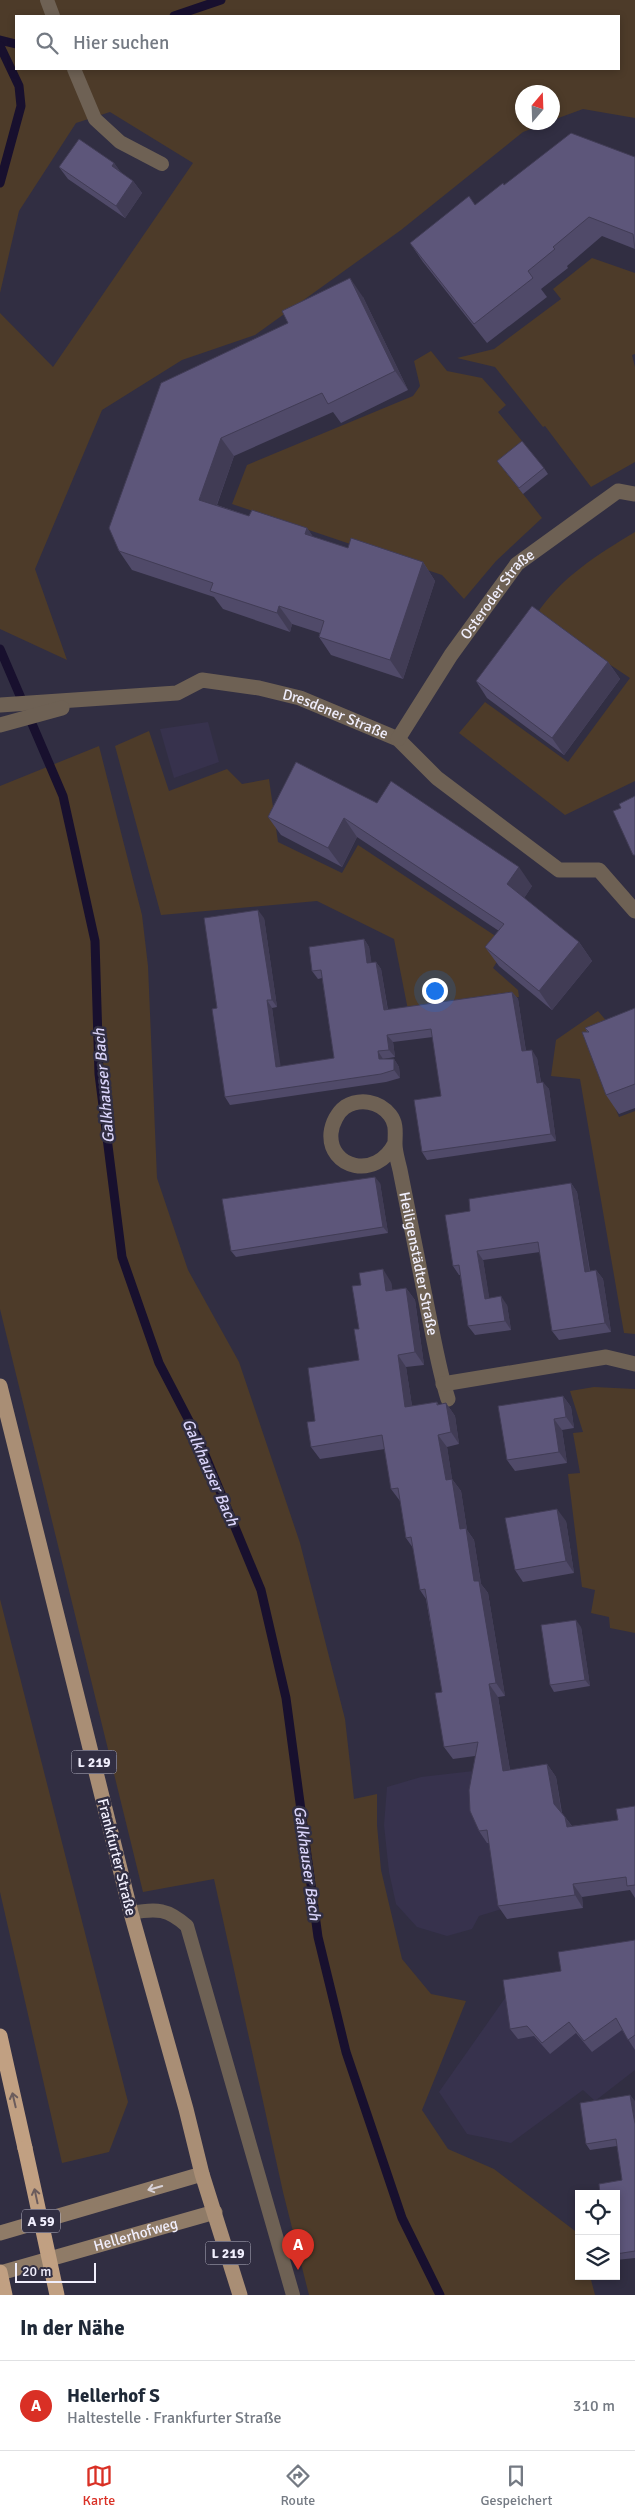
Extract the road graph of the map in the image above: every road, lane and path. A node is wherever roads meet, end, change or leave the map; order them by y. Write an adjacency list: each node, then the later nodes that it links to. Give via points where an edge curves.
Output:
1 (47, 0): 2 (lane)
2 (53, 15)
3 (74, 70): 4 (lane, via 95,119 120,142)
4 (162, 164)
5 (635, 494): 9 (street, Osteroder Straße, via 618,491 517,564 451,655)
6 (93, 700): 7 (street, Dresdener Straße); 8 (street, Dresdener Straße); 9 (street, Dresdener Straße, via 177,693 202,680 300,698)
7 (0, 705)
8 (0, 725)
9 (398, 739): 10 (street, Dresdener Straße, via 437,778 559,870 600,870)
10 (635, 911)
11 (395, 1143): 11 (street, Heiligenstädter Straße, via 383,1161 364,1167 353,1165 336,1151 331,1131 336,1116 345,1107 370,1102 390,1115 396,1134); 13 (street, Heiligenstädter Straße)
12 (635, 1364): 13 (street, via 606,1357)
13 (443, 1384): 15 (street, Heiligenstädter Straße)
14 (0, 1386): 16 (main road, Frankfurter Straße / L 219)
15 (448, 1399)
16 (131, 1913): 18 (main road, Frankfurter Straße / L 219); 25 (lane, via 160,1911 174,1915 187,1926)
17 (0, 2036): 23 (highway, A 59, one-way to 17, bridge)
18 (202, 2174): 19 (main road, Frankfurter Straße / L 219); 20 (street, one-way to 20)
19 (215, 2212): 21 (street, Hellerhofweg); 24 (main road, Frankfurter Straße / L 219)
20 (0, 2233)
21 (0, 2273): 22 (highway, bridge)
22 (5, 2295)
23 (57, 2295)
24 (240, 2295)
25 (294, 2295)

